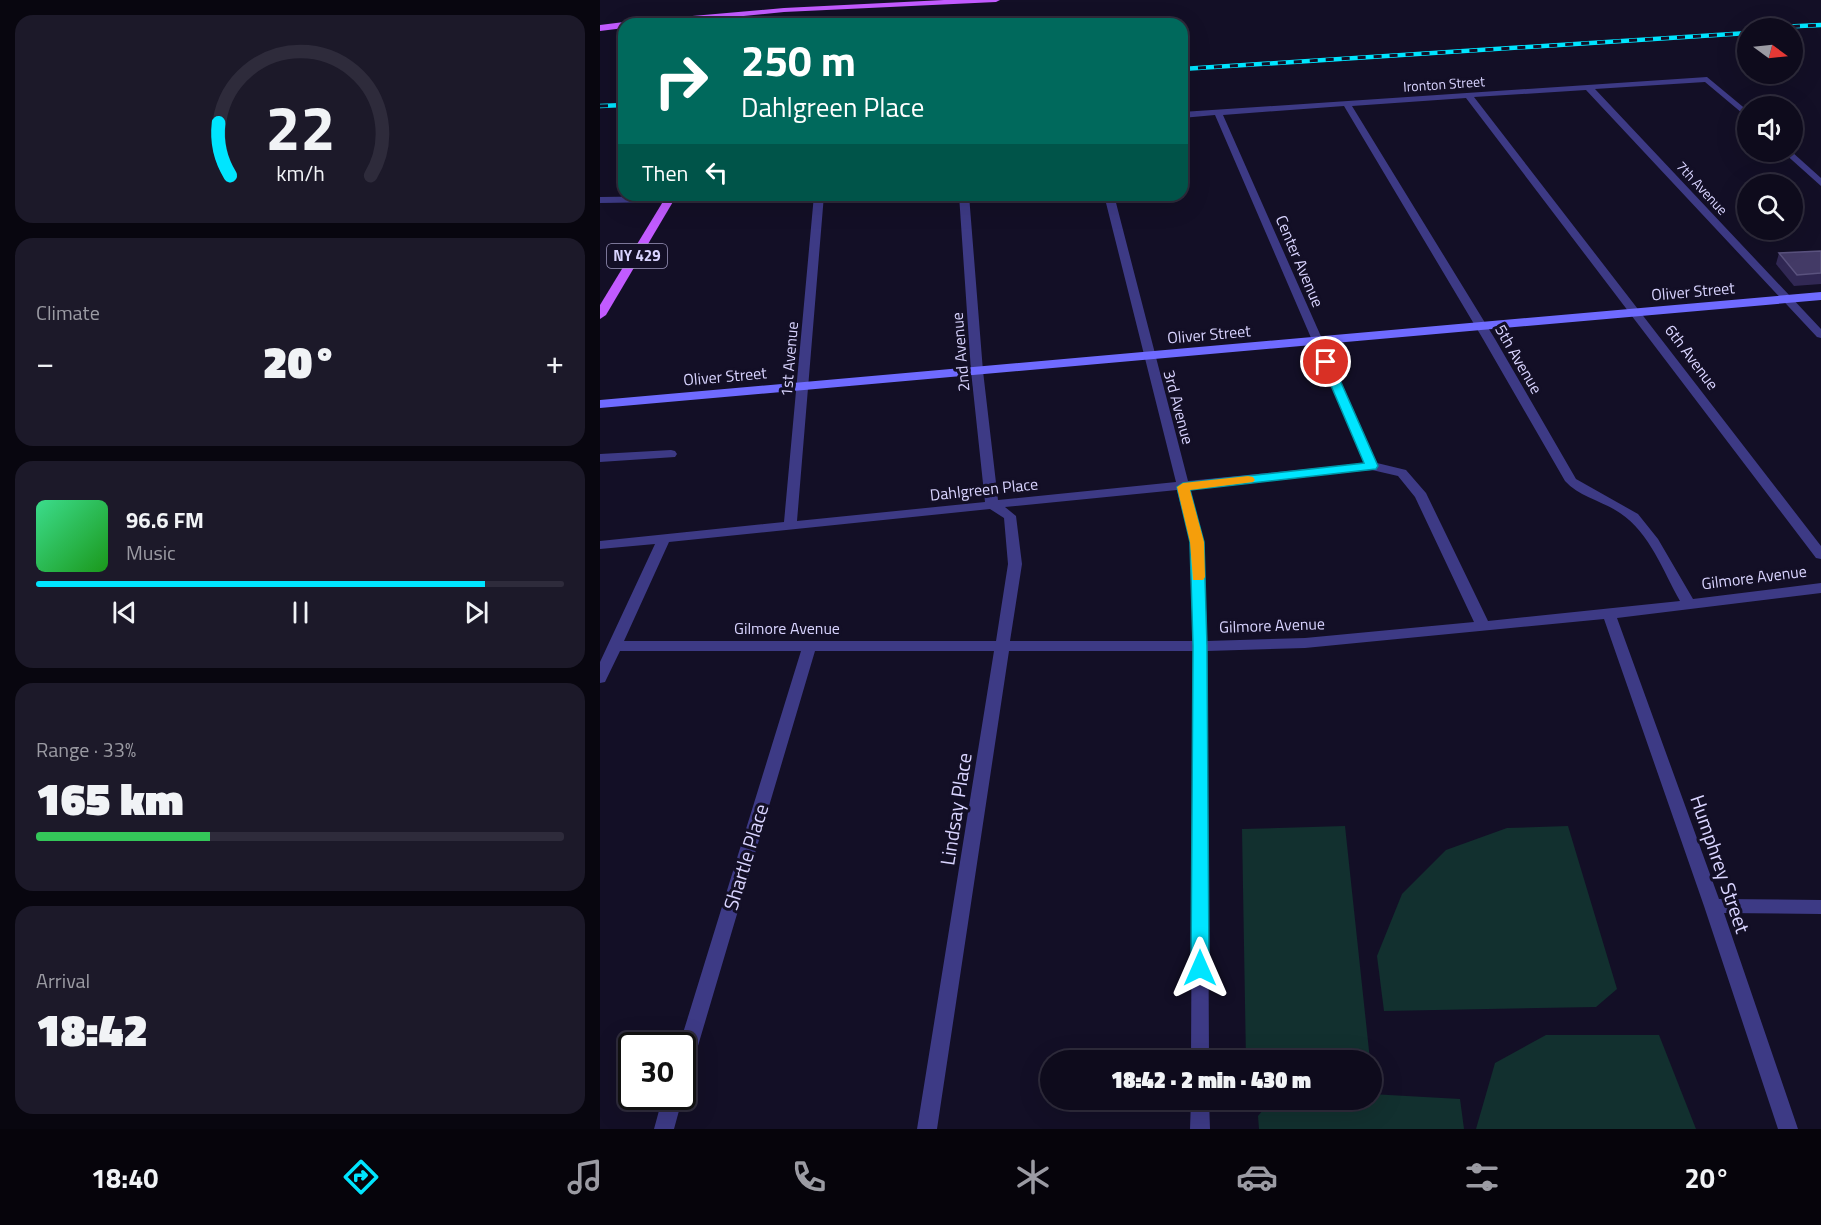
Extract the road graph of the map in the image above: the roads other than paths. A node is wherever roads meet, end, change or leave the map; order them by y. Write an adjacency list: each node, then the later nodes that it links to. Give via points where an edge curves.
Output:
1 (996, 0): 2 (main road)
2 (724, 18)
3 (618, 26): 4 (main road)
4 (600, 28)
5 (1588, 87): 6 (street, Ironton Street); 8 (street, Ironton Street, via 1707,79); 20 (street, 7th Avenue)
6 (1468, 96): 7 (street, Ironton Street); 21 (street, 6th Avenue)
7 (1347, 104): 9 (street, Ironton Street); 23 (street, 5th Avenue)
8 (1737, 106)
9 (1218, 113): 10 (street, Ironton Street); 25 (street, Center Avenue)
10 (1188, 115)
11 (1798, 162): 12 (street)
12 (1821, 183)
13 (618, 199): 14 (street)
14 (600, 200)
15 (669, 201): 22 (main road, NY 429)
16 (818, 201): 28 (street, 1st Avenue)
17 (964, 201): 27 (street, 2nd Avenue)
18 (1110, 201): 26 (street, 3rd Avenue)
19 (1821, 297): 20 (main road, Oliver Street)
20 (1789, 300): 21 (main road, Oliver Street); 24 (street, 7th Avenue)
21 (1637, 312): 23 (main road, Oliver Street); 38 (street, 6th Avenue)
22 (600, 315)
23 (1481, 327): 25 (main road, Oliver Street); 40 (street, 5th Avenue, via 1571,481 1585,492 1624,509 1641,523)
24 (1821, 335)
25 (1317, 341): 26 (main road, Oliver Street); 32 (street, Center Avenue)
26 (1148, 356): 27 (main road, Oliver Street); 33 (street, 3rd Avenue)
27 (977, 371): 28 (main road, Oliver Street); 34 (street, 2nd Avenue)
28 (803, 386): 29 (main road, Oliver Street); 35 (street, 1st Avenue)
29 (600, 404)
30 (671, 454): 31 (street)
31 (600, 458)
32 (1372, 466): 33 (street, Dahlgreen Place); 42 (street, via 1402,473 1421,496)
33 (1183, 487): 34 (street, Dahlgreen Place); 46 (street, 3rd Avenue, via 1197,542)
34 (992, 505): 35 (street, Dahlgreen Place); 43 (street, Lindsay Place, via 1010,516 1015,564)
35 (790, 525): 36 (street, Dahlgreen Place)
36 (664, 538): 37 (street, Dahlgreen Place); 44 (street)
37 (600, 545)
38 (1821, 555)
39 (1821, 588): 40 (street, Gilmore Avenue)
40 (1688, 603): 41 (street, Gilmore Avenue)
41 (1609, 614): 42 (street, Gilmore Avenue); 48 (street, Humphrey Street)
42 (1483, 626): 46 (street, Gilmore Avenue, via 1305,643)
43 (1004, 645): 45 (street, Gilmore Avenue); 46 (street, Gilmore Avenue); 55 (street, Lindsay Place)
44 (614, 646): 45 (street, Gilmore Avenue); 47 (street)
45 (809, 646): 50 (street, Shartle Place)
46 (1200, 646): 51 (street, 3rd Avenue)
47 (600, 678)
48 (1713, 906): 49 (street); 57 (street, Humphrey Street)
49 (1821, 907)
50 (692, 1032)
51 (1200, 1050)
52 (670, 1110): 54 (street)
53 (1200, 1110): 56 (street)
54 (664, 1129)
55 (927, 1129)
56 (1200, 1129)
57 (1788, 1129)

